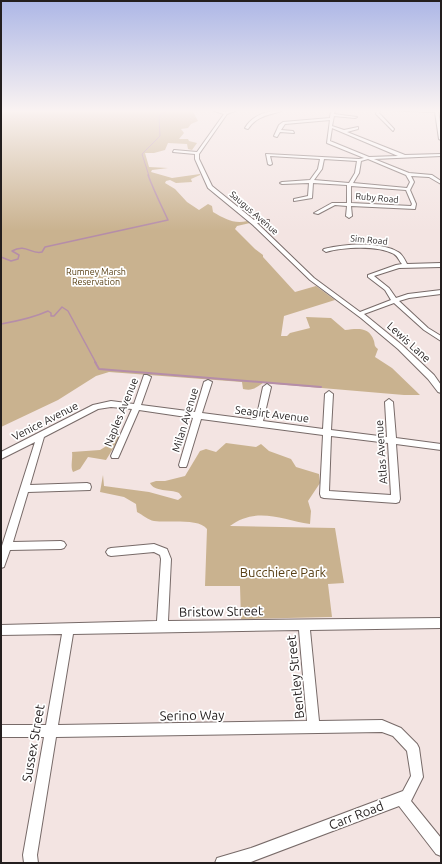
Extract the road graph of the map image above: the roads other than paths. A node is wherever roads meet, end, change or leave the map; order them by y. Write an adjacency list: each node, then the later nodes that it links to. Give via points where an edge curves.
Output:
1 (200, 150): 5 (street)
2 (348, 150): 8 (street)
3 (391, 150): 7 (street)
4 (174, 151): 5 (street)
5 (198, 153): 23 (street, Saugus Avenue, via 197,159 210,187)
6 (441, 156): 7 (street)
7 (407, 157): 8 (street)
8 (367, 158): 10 (street); 12 (street)
9 (322, 159): 10 (street); 11 (street, via 267,155); 13 (street, via 320,169)
10 (359, 160): 16 (street, via 358,173)
11 (270, 164)
12 (408, 174): 15 (street, via 424,175); 17 (street, via 412,182)
13 (311, 181): 14 (street); 16 (street); 18 (street, via 310,198)
14 (282, 183)
15 (441, 183)
16 (350, 184): 17 (street); 19 (street)
17 (408, 189): 19 (street, Ruby Road, via 414,208)
18 (296, 200)
19 (349, 204): 20 (street, Ruby Road, via 331,205); 21 (street)
20 (316, 213)
21 (349, 216)
22 (267, 221): 23 (street)
23 (253, 222): 29 (street, Saugus Avenue, via 312,279)
24 (326, 250): 25 (street, Sim Road, via 339,247 385,249 397,254)
25 (405, 265): 26 (street); 28 (street, via 370,276 387,289)
26 (441, 265)
27 (441, 292): 28 (street, via 421,293)
28 (395, 301): 29 (street); 30 (street)
29 (359, 314): 34 (street, Lewis Lane, via 400,347 432,377)
30 (441, 339)
31 (147, 377): 38 (street, Naples Avenue)
32 (208, 382): 39 (street, Milan Avenue)
33 (267, 387): 40 (street)
34 (441, 390)
35 (329, 394): 41 (street)
36 (389, 402): 43 (street, Atlas Avenue)
37 (100, 406): 38 (street, Seagirt Avenue, via 111,404); 42 (street, Venice Avenue)
38 (136, 408): 39 (street, Seagirt Avenue); 46 (street, Naples Avenue)
39 (198, 416): 40 (street, Seagirt Avenue); 47 (street, Milan Avenue)
40 (259, 423): 41 (street, Seagirt Avenue)
41 (327, 432): 43 (street, Seagirt Avenue); 43 (street, Atlas Avenue, via 324,494 395,499)
42 (41, 435): 45 (street, Venice Avenue); 49 (street)
43 (391, 440): 44 (street, Seagirt Avenue)
44 (441, 447)
45 (1, 456)
46 (115, 456)
47 (182, 465)
48 (87, 487): 49 (street)
49 (24, 488): 51 (street)
50 (61, 545): 51 (street)
51 (7, 546): 53 (street)
52 (111, 552): 56 (street, via 154,548 164,552 166,559)
53 (1, 564)
54 (441, 623): 55 (street, Bristow Street)
55 (304, 625): 56 (street, Bristow Street); 60 (street, Bentley Street)
56 (162, 626): 57 (street, Bristow Street)
57 (68, 629): 58 (street, Bristow Street); 62 (street, Sussex Street)
58 (1, 630)
59 (384, 726): 60 (street, Serino Way); 63 (street, Carr Road, via 397,732 413,748 417,777 407,796)
60 (314, 727): 62 (street, Serino Way)
61 (1, 731): 62 (street, Serino Way)
62 (50, 731): 65 (street, Sussex Street, via 30,855)
63 (401, 798): 64 (street); 66 (street, Carr Road, via 251,855)
64 (441, 849)
65 (31, 863)
66 (222, 863)

